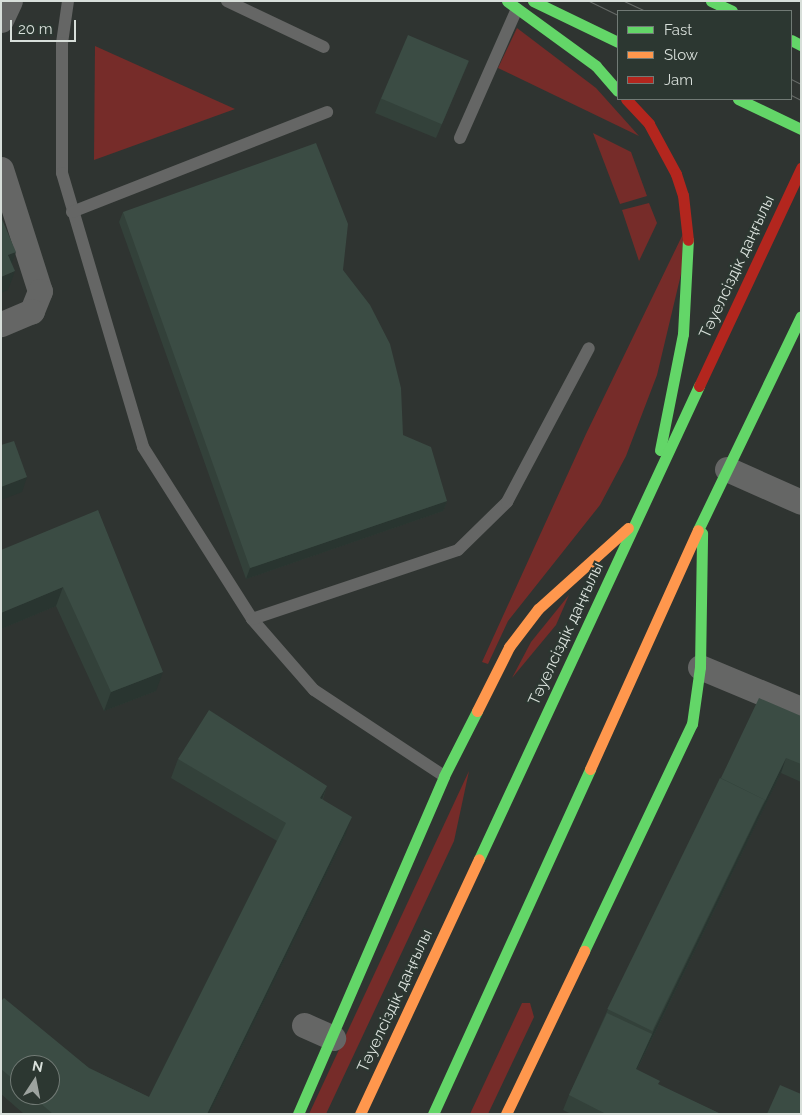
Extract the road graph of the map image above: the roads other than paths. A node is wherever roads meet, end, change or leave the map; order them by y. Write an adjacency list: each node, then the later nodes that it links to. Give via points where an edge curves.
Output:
1 (10, 1): 8 (street)
2 (68, 1): 19 (lane, via 62,43 62,173)
3 (227, 1): 10 (lane)
4 (534, 1): 9 (main road)
5 (711, 1): 7 (main road)
6 (512, 5): 11 (main road, via 596,66); 16 (lane)
7 (730, 10)
8 (1, 20)
9 (617, 42)
10 (324, 47)
11 (617, 89)
12 (627, 100): 24 (main road, via 649,124 676,174 683,195 690,254 683,334 664,418)
13 (740, 100): 15 (main road)
14 (327, 112): 19 (lane)
15 (801, 129)
16 (460, 138)
17 (801, 168): 24 (main road, Тәуелсіздік даңғылы)
18 (1, 169): 21 (street, via 40,291 32,311)
19 (72, 212): 28 (lane, via 143,447)
20 (801, 316): 23 (main road)
21 (1, 324)
22 (589, 348): 28 (lane, via 507,502 458,550)
23 (727, 469): 25 (street); 27 (main road)
24 (655, 483): 26 (main road, Тәуелсіздік даңғылы)
25 (801, 502)
26 (636, 520): 31 (main road, via 538,609 515,639); 35 (main road, Тәуелсіздік даңғылы)
27 (702, 522): 29 (main road); 36 (main road)
28 (252, 619): 31 (lane, via 314,690)
29 (700, 667): 30 (street); 37 (main road, via 692,724)
30 (801, 709)
31 (444, 776): 33 (main road)
32 (304, 1025): 33 (street)
33 (334, 1038): 34 (main road)
34 (298, 1114)
35 (360, 1114)
36 (433, 1114)
37 (506, 1114)

